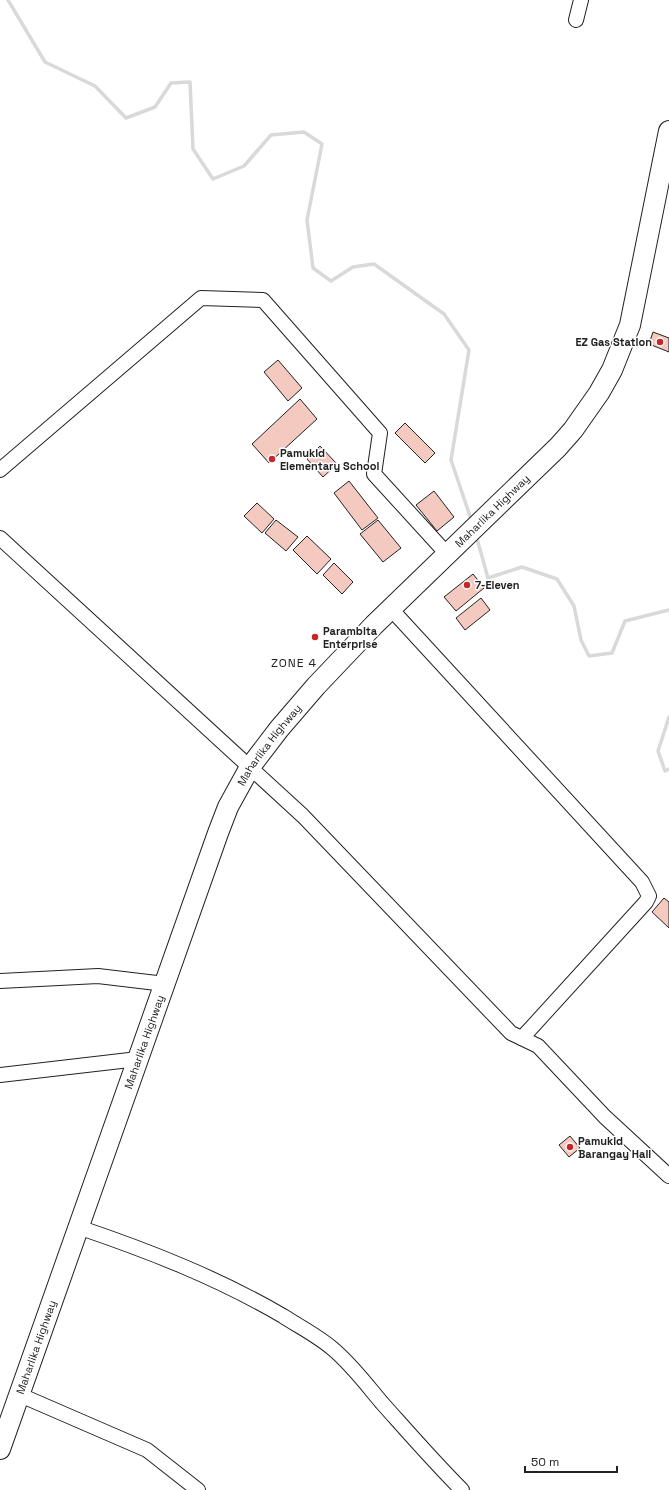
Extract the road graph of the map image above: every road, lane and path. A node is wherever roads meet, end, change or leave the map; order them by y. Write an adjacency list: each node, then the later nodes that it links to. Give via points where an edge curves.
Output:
1 (581, 0): 2 (street)
2 (576, 20)
3 (669, 131): 6 (highway, Maharlika Highway, via 636,303 612,370 573,430 497,507)
4 (0, 470): 6 (street, via 201,298 263,300 380,433 374,474)
5 (0, 538): 8 (street)
6 (453, 547): 7 (highway, Maharlika Highway)
7 (391, 609): 8 (highway, Maharlika Highway, via 316,686); 11 (street, via 647,889 649,896 646,902)
8 (250, 767): 10 (highway, Maharlika Highway, via 218,833); 11 (street, via 303,816 511,1033)
9 (0, 981): 10 (street, via 98,976)
10 (165, 984): 12 (highway, Maharlika Highway)
11 (522, 1038): 14 (street, via 538,1046 605,1117)
12 (138, 1059): 13 (street); 15 (highway, Maharlika Highway)
13 (0, 1075)
14 (669, 1176)
15 (78, 1227): 16 (highway, Maharlika Highway); 18 (street, via 147,1250 185,1266 261,1303 316,1336 360,1376)
16 (20, 1395): 17 (highway, Maharlika Highway); 19 (street, via 147,1450)
17 (0, 1449)
18 (458, 1488)
19 (198, 1490)

